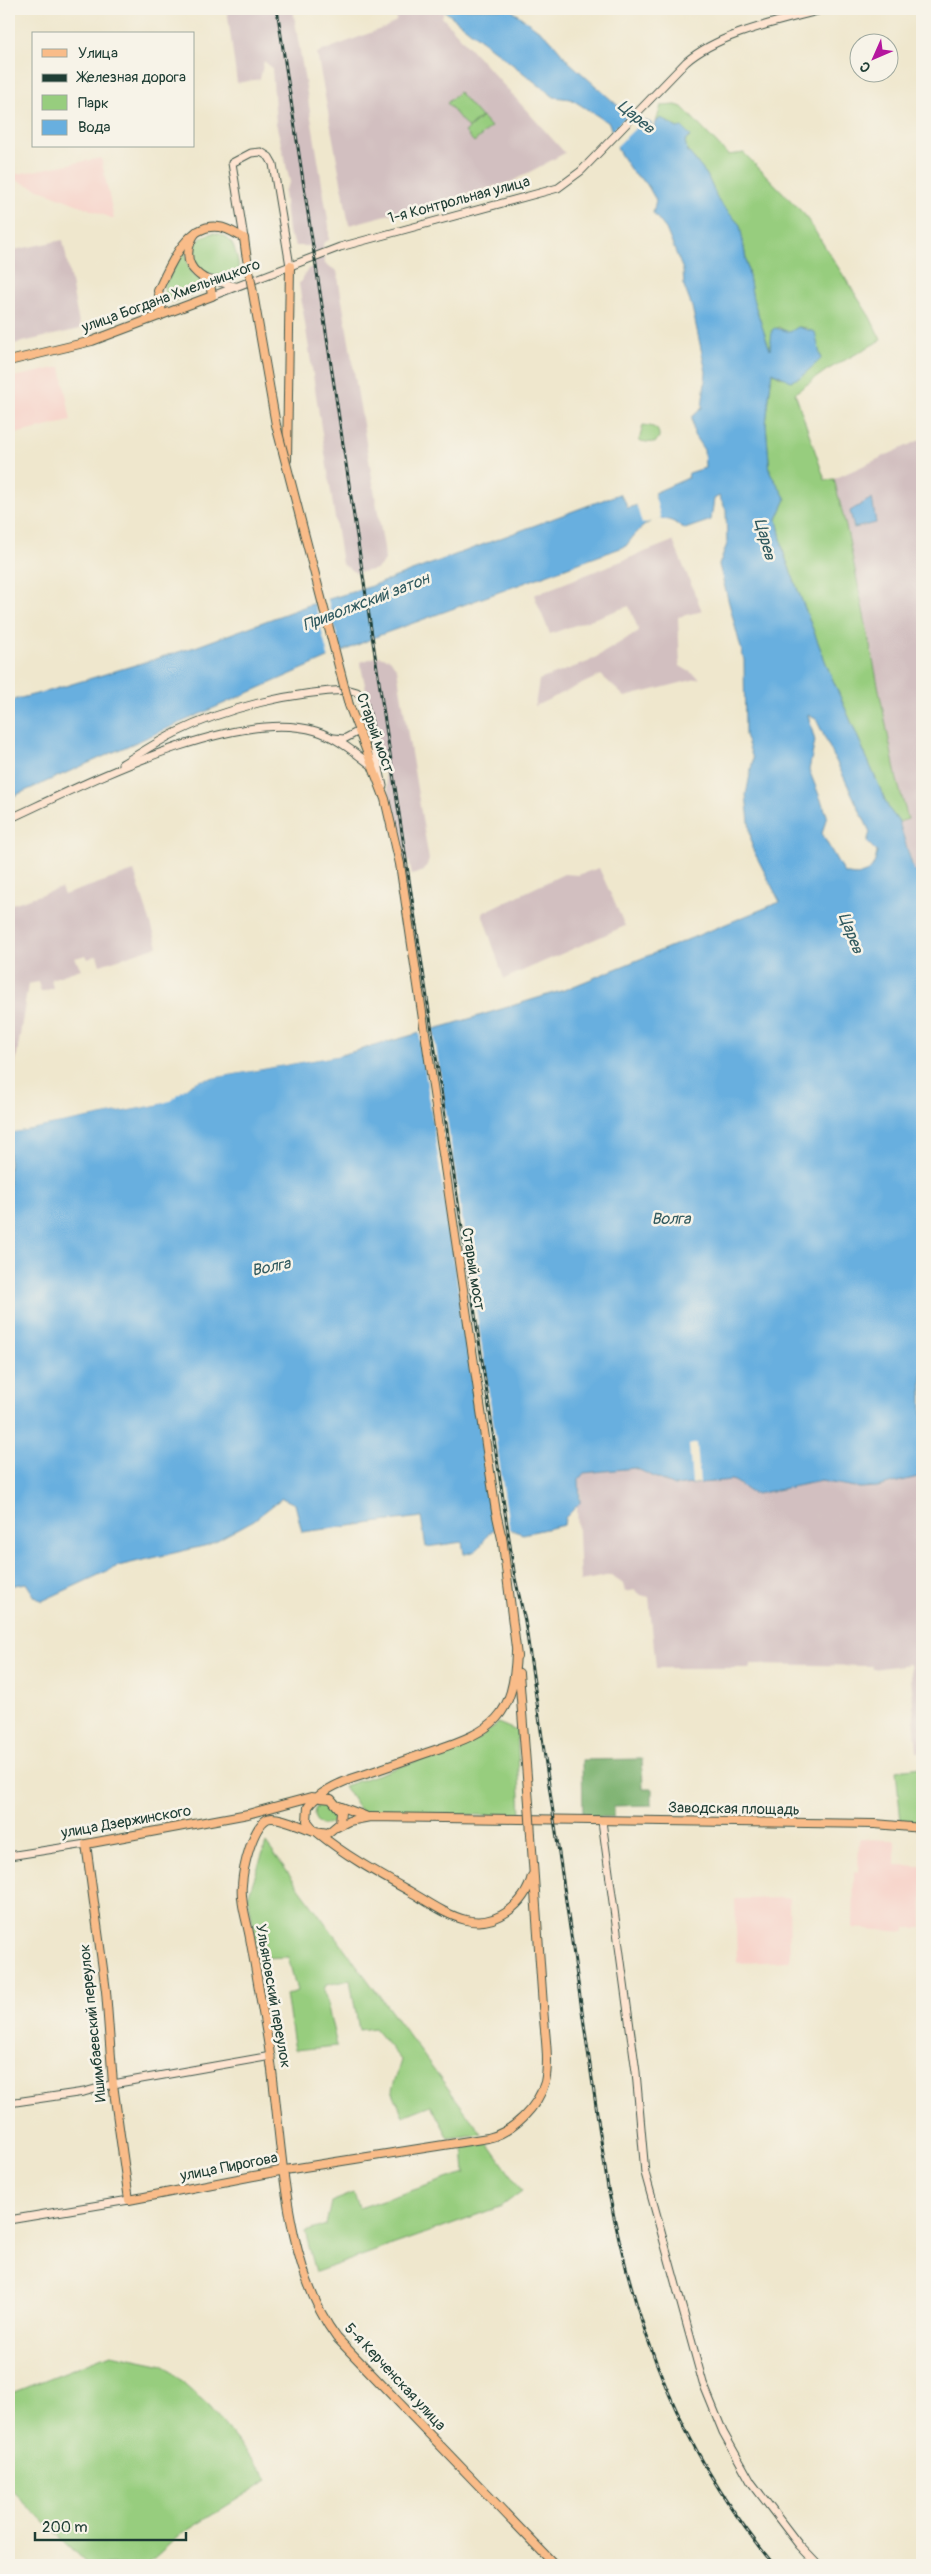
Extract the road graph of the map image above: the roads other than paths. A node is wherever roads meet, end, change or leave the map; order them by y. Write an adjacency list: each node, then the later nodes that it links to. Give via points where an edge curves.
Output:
1 (826, 9): 4 (main road, 1-я Контрольная улица, via 714,44 693,56 581,171 558,188)
2 (196, 232): 3 (main road, via 206,227 220,227); 6 (main road, via 190,244 190,263 196,273); 9 (main road, via 178,253 158,291 162,303)
3 (244, 238): 5 (main road, via 232,163 260,152 273,164); 11 (main road, bridge, via 269,389)
4 (340, 247): 5 (main road, улица Богдана Хмельницкого)
5 (290, 266): 7 (main road, улица Богдана Хмельницкого); 11 (main road, bridge)
6 (206, 279): 7 (main road); 8 (main road)
7 (238, 286): 8 (main road, улица Богдана Хмельницкого)
8 (212, 296): 9 (main road, улица Богдана Хмельницкого)
9 (160, 316): 10 (main road, улица Богдана Хмельницкого, via 84,343)
10 (9, 361)
11 (288, 475): 12 (main road, Старый мост, bridge)
12 (357, 732): 13 (main road, via 344,739); 14 (main road, Старый мост)
13 (331, 737): 14 (main road); 15 (main road, via 302,728 256,728 204,739)
14 (374, 764): 15 (main road, via 365,705 357,692 335,690 270,700 237,709 175,733); 17 (main road, Старый мост, via 400,864 428,1036 499,1502)
15 (104, 775): 16 (main road)
16 (9, 819)
17 (516, 1652): 18 (main road, улица Дзержинского, via 515,1676 508,1701 488,1727 463,1741 350,1779); 27 (main road, bridge)
18 (318, 1796): 19 (main road, via 329,1798); 24 (main road, via 306,1811 307,1821); 25 (main road, улица Дзержинского, via 248,1814)
19 (338, 1805): 20 (main road, via 352,1813); 22 (main road, via 341,1818)
20 (370, 1817): 21 (main road, Заводская площадь); 22 (main road)
21 (602, 1821): 23 (main road, Заводская площадь, via 875,1824); 35 (main road, via 636,2072 645,2173 703,2383 723,2432 751,2482)
22 (337, 1827): 24 (main road, via 328,1832)
23 (922, 1828)
24 (317, 1832): 27 (main road, via 341,1851 441,1910 467,1920 492,1919 508,1912 526,1892); 28 (main road, Ульяновский переулок, via 276,1818 268,1819 259,1828 244,1869 242,1895)
25 (86, 1844): 26 (main road, улица Дзержинского); 29 (main road, Ишимбаевский переулок, via 106,1991)
26 (9, 1856)
27 (533, 1864): 31 (main road, улица Пирогова, via 545,2038 545,2080 534,2104 506,2132 488,2138)
28 (271, 2056): 29 (main road); 31 (main road, Ульяновский переулок)
29 (113, 2084): 30 (main road, via 84,2092); 32 (main road, Ишимбаевский переулок)
30 (9, 2103)
31 (285, 2170): 32 (main road, улица Пирогова); 34 (main road, 5-я Керченская улица, via 306,2281 325,2322 363,2366)
32 (129, 2200): 33 (main road, улица Пирогова)
33 (9, 2220)
34 (555, 2565)
35 (818, 2565)

